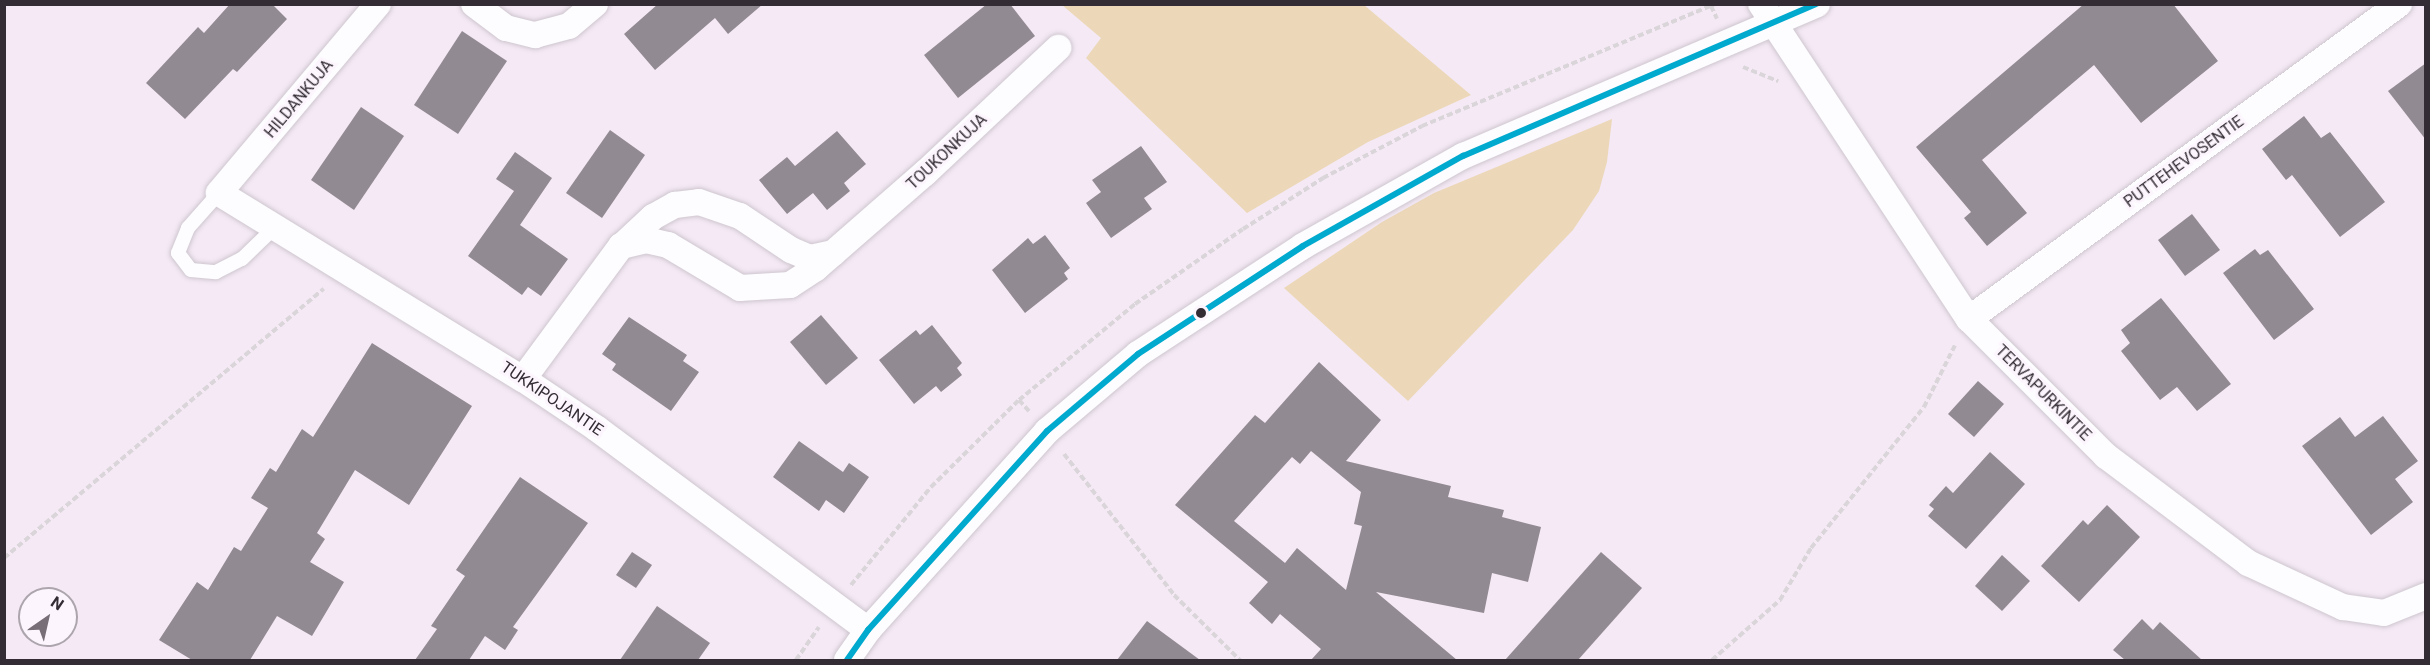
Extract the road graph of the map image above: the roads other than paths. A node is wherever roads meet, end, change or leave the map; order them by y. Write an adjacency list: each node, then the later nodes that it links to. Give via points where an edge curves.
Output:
1 (378, 4): 8 (street, HILDANKUJA)
2 (474, 4): 3 (street, via 507,28 535,35 569,26)
3 (595, 4)
4 (1816, 4): 6 (street)
5 (2399, 4): 12 (street, PUTTEHEVOSENTIE)
6 (1767, 15): 12 (street, TERVAPURKINTIE); 15 (street, via 1463,156 1303,246 1138,354 1047,431)
7 (1058, 48): 11 (street, TOUKONKUJA)
8 (219, 193): 9 (street, TUKKIPOJANTIE); 9 (lane, via 188,228 178,253 191,270 216,272 242,259)
9 (276, 226): 13 (street, TUKKIPOJANTIE)
10 (621, 246): 11 (street, TOUKONKUJA, via 646,240 668,245 740,288 767,289 790,285); 11 (street, via 653,217 675,205 699,202 740,216 810,258); 13 (street)
11 (833, 253)
12 (1969, 319): 14 (street, TERVAPURKINTIE, via 2106,456 2248,563 2343,607 2384,613)
13 (524, 379): 15 (street, TUKKIPOJANTIE)
14 (2426, 596)
15 (868, 630): 16 (street)
16 (847, 660)

